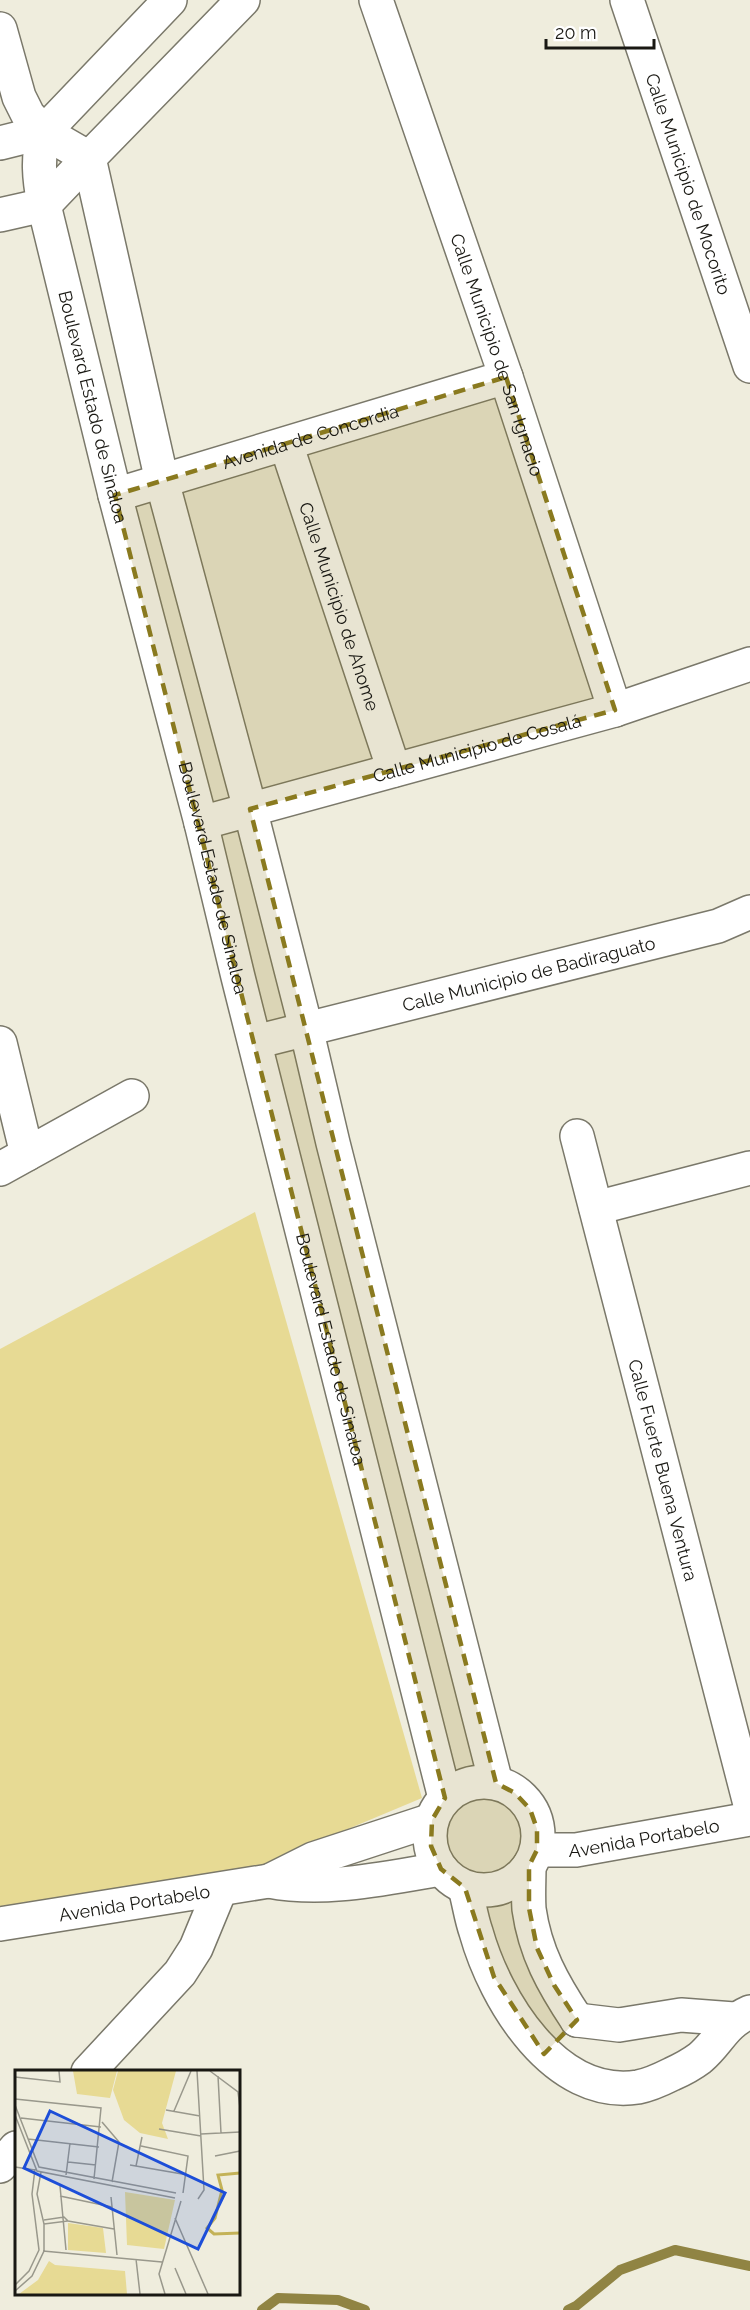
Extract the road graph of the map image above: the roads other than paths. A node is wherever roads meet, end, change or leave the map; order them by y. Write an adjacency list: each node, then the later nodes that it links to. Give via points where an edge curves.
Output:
1 (170, 0): 6 (street)
2 (243, 0): 8 (street)
3 (376, 0): 12 (street, Calle Municipio de San Ignacio)
4 (627, 0): 11 (street, Calle Municipio de Mocorito)
5 (0, 29): 6 (street, via 19,97 28,115)
6 (44, 132): 7 (street); 8 (street); 9 (street, Boulevard Estado de Sinaloa, via 38,172)
7 (0, 143)
8 (89, 159): 9 (street); 14 (street)
9 (44, 205): 10 (street); 15 (street, Boulevard Estado de Sinaloa)
10 (0, 215)
11 (750, 366)
12 (506, 377): 13 (street, Avenida de Concordia); 17 (street, Calle Municipio de San Ignacio)
13 (286, 444): 14 (street, Avenida de Concordia); 18 (street, Calle Municipio de Ahome)
14 (162, 481): 15 (street, Avenida de Concordia); 19 (street)
15 (115, 495): 20 (street, Boulevard Estado de Sinaloa)
16 (750, 664): 17 (street, Calle Municipio de Cosalá)
17 (615, 710): 18 (street, Calle Municipio de Cosalá)
18 (394, 770): 19 (street, Calle Municipio de Cosalá)
19 (250, 809): 20 (street, Calle Municipio de Cosalá); 22 (street)
20 (201, 823): 23 (street, Boulevard Estado de Sinaloa)
21 (750, 912): 22 (street, Calle Municipio de Badiraguato, via 718,926)
22 (306, 1028): 23 (street, Calle Municipio de Badiraguato); 30 (street)
23 (255, 1042): 32 (street, Boulevard Estado de Sinaloa)
24 (0, 1043): 27 (street)
25 (132, 1096): 27 (street)
26 (577, 1136): 29 (street, Calle Fuerte Buena Ventura)
27 (13, 1161)
28 (750, 1168): 29 (street)
29 (596, 1208): 31 (street, Calle Fuerte Buena Ventura)
30 (496, 1784): 32 (street, via 477,1782 460,1788); 34 (street, via 515,1792 530,1809 537,1828)
31 (750, 1804)
32 (439, 1809): 35 (street, via 430,1846); 36 (street, Avenida Portabelo, via 313,1859)
33 (750, 1819): 34 (street, Avenida Portabelo)
34 (533, 1858): 35 (street, via 512,1883 489,1891); 40 (street, via 529,1908 537,1948 554,1985)
35 (453, 1878): 36 (street, Avenida Portabelo, via 296,1886); 41 (street, via 494,1977 517,2018)
36 (269, 1881): 37 (street, Avenida Portabelo)
37 (220, 1890): 38 (street, Avenida Portabelo); 42 (street, via 196,1948 180,1973)
38 (0, 1924)
39 (742, 2016): 40 (street, via 681,2015 619,2025); 41 (street, via 700,2058 639,2087 605,2088 575,2075)
40 (577, 2020): 41 (street)
41 (544, 2054)
42 (90, 2070)
43 (15, 2149): 44 (street)
44 (0, 2166)

